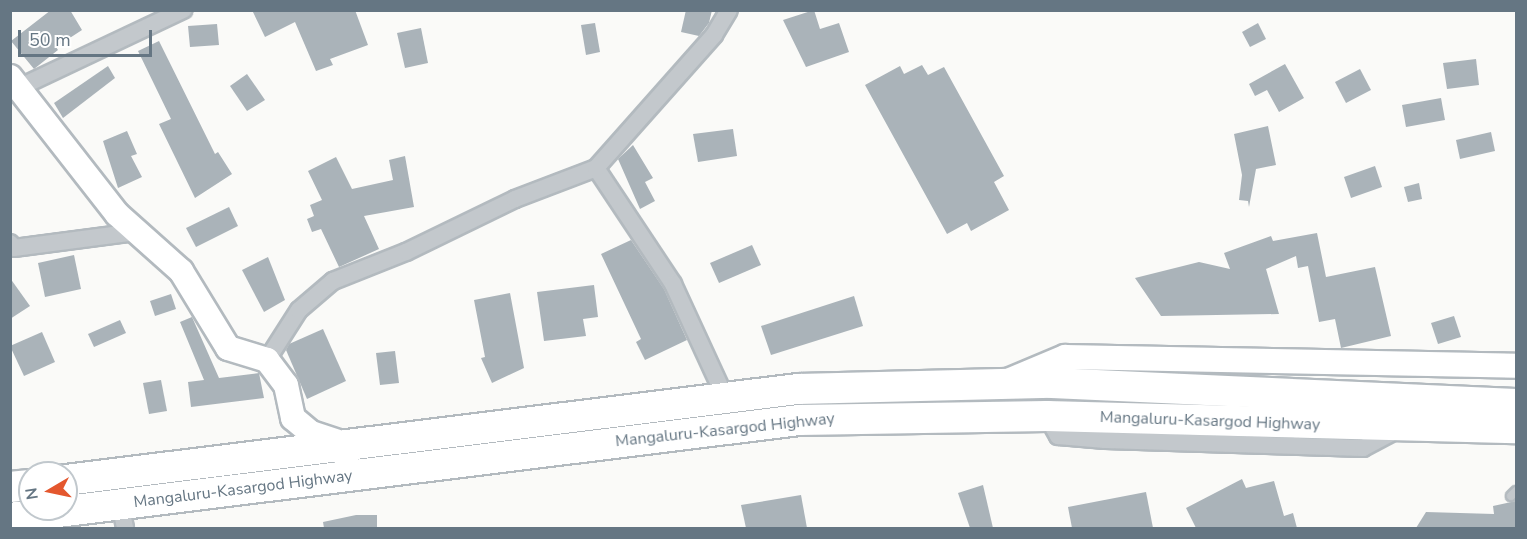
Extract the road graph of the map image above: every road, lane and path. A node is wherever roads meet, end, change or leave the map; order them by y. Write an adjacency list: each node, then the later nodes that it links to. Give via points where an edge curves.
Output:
1 (183, 10): 3 (street)
2 (729, 10): 4 (street, via 714,34)
3 (14, 83): 5 (street, via 78,168)
4 (596, 168): 7 (street, via 515,199 406,252 333,281 299,310); 10 (street, via 673,284)
5 (136, 231): 6 (street, via 14,248); 7 (street, via 181,270 228,348)
6 (10, 243)
7 (267, 360): 13 (street, via 286,385 293,418 311,433)
8 (1516, 366): 9 (street, via 1065,357)
9 (994, 387): 10 (highway, Mangaluru-Kasargod Highway, via 934,384); 11 (highway, Mangaluru-Kasargod Highway, via 1075,384)
10 (724, 395): 13 (highway, Mangaluru-Kasargod Highway)
11 (1516, 404)
12 (1509, 431): 14 (highway, Mangaluru-Kasargod Highway, via 1047,416 799,420)
13 (344, 444): 14 (street); 15 (highway, Mangaluru-Kasargod Highway)
14 (349, 476): 16 (highway, Mangaluru-Kasargod Highway)
15 (78, 478)
16 (123, 516): 17 (highway, Mangaluru-Kasargod Highway)
17 (10, 518)

